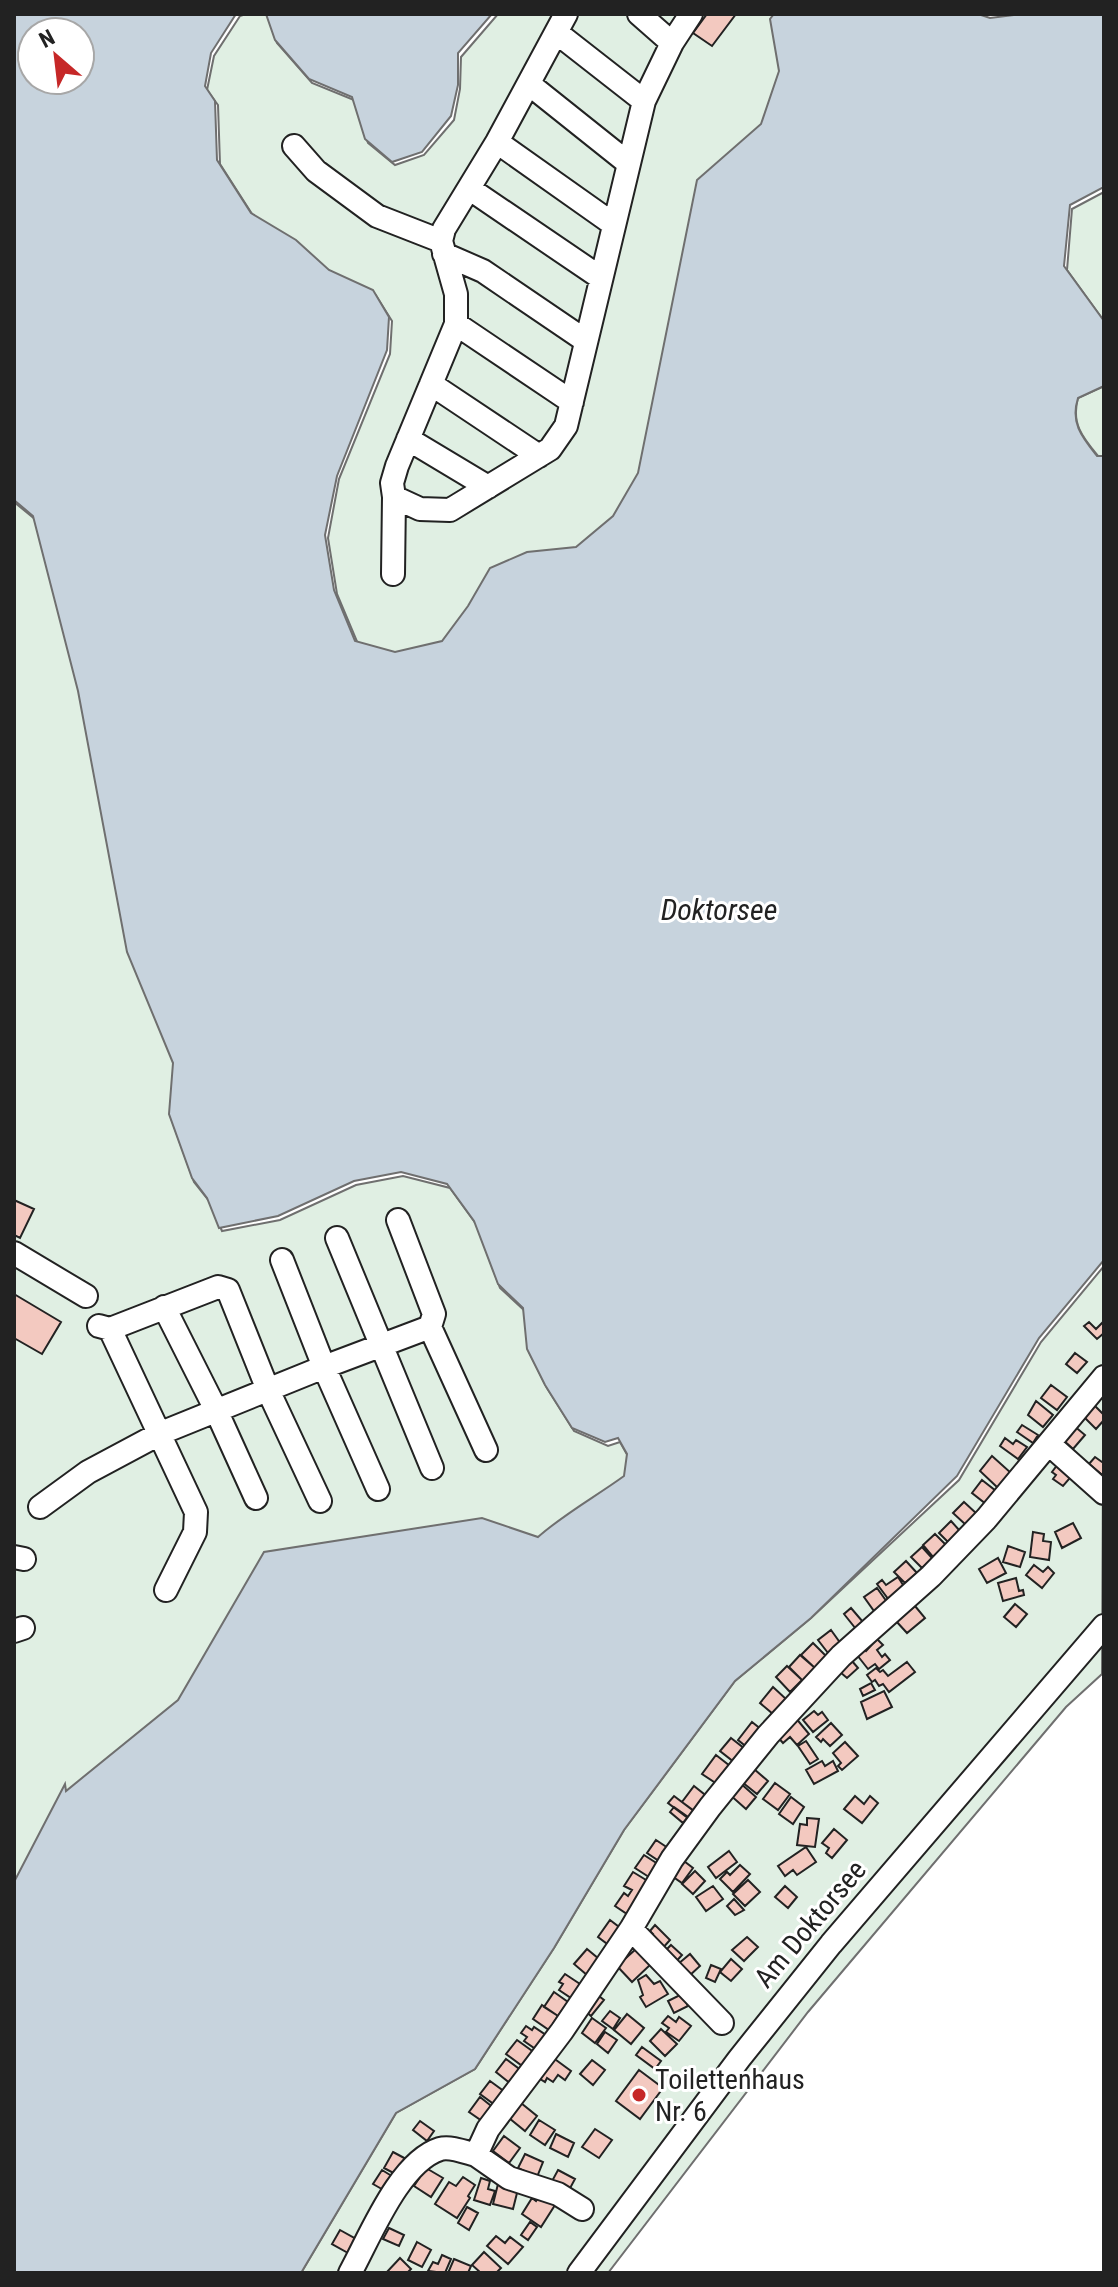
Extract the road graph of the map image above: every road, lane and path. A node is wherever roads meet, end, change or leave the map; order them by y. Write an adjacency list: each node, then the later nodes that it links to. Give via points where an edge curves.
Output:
1 (639, 14): 4 (street)
2 (691, 14): 4 (street)
3 (562, 23): 5 (street); 6 (street)
4 (672, 43): 6 (street)
5 (529, 84): 7 (street); 9 (street)
6 (644, 101): 9 (street)
7 (497, 142): 10 (street); 11 (street)
8 (294, 146): 12 (street, via 316,171 377,216)
9 (628, 163): 11 (street)
10 (470, 189): 12 (street, via 444,229); 13 (street)
11 (613, 224): 13 (street)
12 (442, 247): 14 (street, via 456,294); 15 (street)
13 (601, 278): 15 (street)
14 (456, 324): 16 (street); 17 (street)
15 (586, 341): 17 (street)
16 (431, 384): 18 (street); 19 (street)
17 (572, 402): 19 (street, via 566,426)
18 (408, 439): 20 (street); 21 (street, via 392,483)
19 (539, 456): 20 (street)
20 (488, 487): 21 (street, via 450,510 420,509)
21 (394, 497): 22 (street)
22 (393, 574)
23 (398, 1220): 29 (street, via 434,1314)
24 (337, 1238): 30 (street)
25 (14, 1253): 27 (street)
26 (282, 1260): 31 (street)
27 (86, 1296)
28 (164, 1307): 33 (street, via 218,1287 228,1290); 34 (street); 35 (street, via 104,1327)
29 (430, 1327): 30 (street); 37 (street)
30 (381, 1345): 31 (street); 38 (street)
31 (324, 1367): 33 (street); 39 (street)
32 (1104, 1377): 36 (street)
33 (268, 1390): 34 (street); 42 (street)
34 (216, 1410): 35 (street); 41 (street)
35 (161, 1433): 43 (street, via 88,1472); 44 (street, via 196,1512 195,1532)
36 (1049, 1444): 40 (street); 46 (street, via 931,1576 841,1656 768,1735 672,1859)
37 (486, 1450)
38 (432, 1468)
39 (378, 1489)
40 (1104, 1493)
41 (256, 1498)
42 (320, 1501)
43 (40, 1507)
44 (166, 1590)
45 (1104, 1626): 51 (street, Am Doktorsee, via 803,1979)
46 (631, 1929): 47 (street); 48 (street, via 488,2129)
47 (722, 2023)
48 (476, 2155): 49 (street, via 509,2178 558,2194); 50 (street, via 443,2147 419,2159 394,2192)
49 (582, 2209)
50 (350, 2273)
51 (579, 2273)

